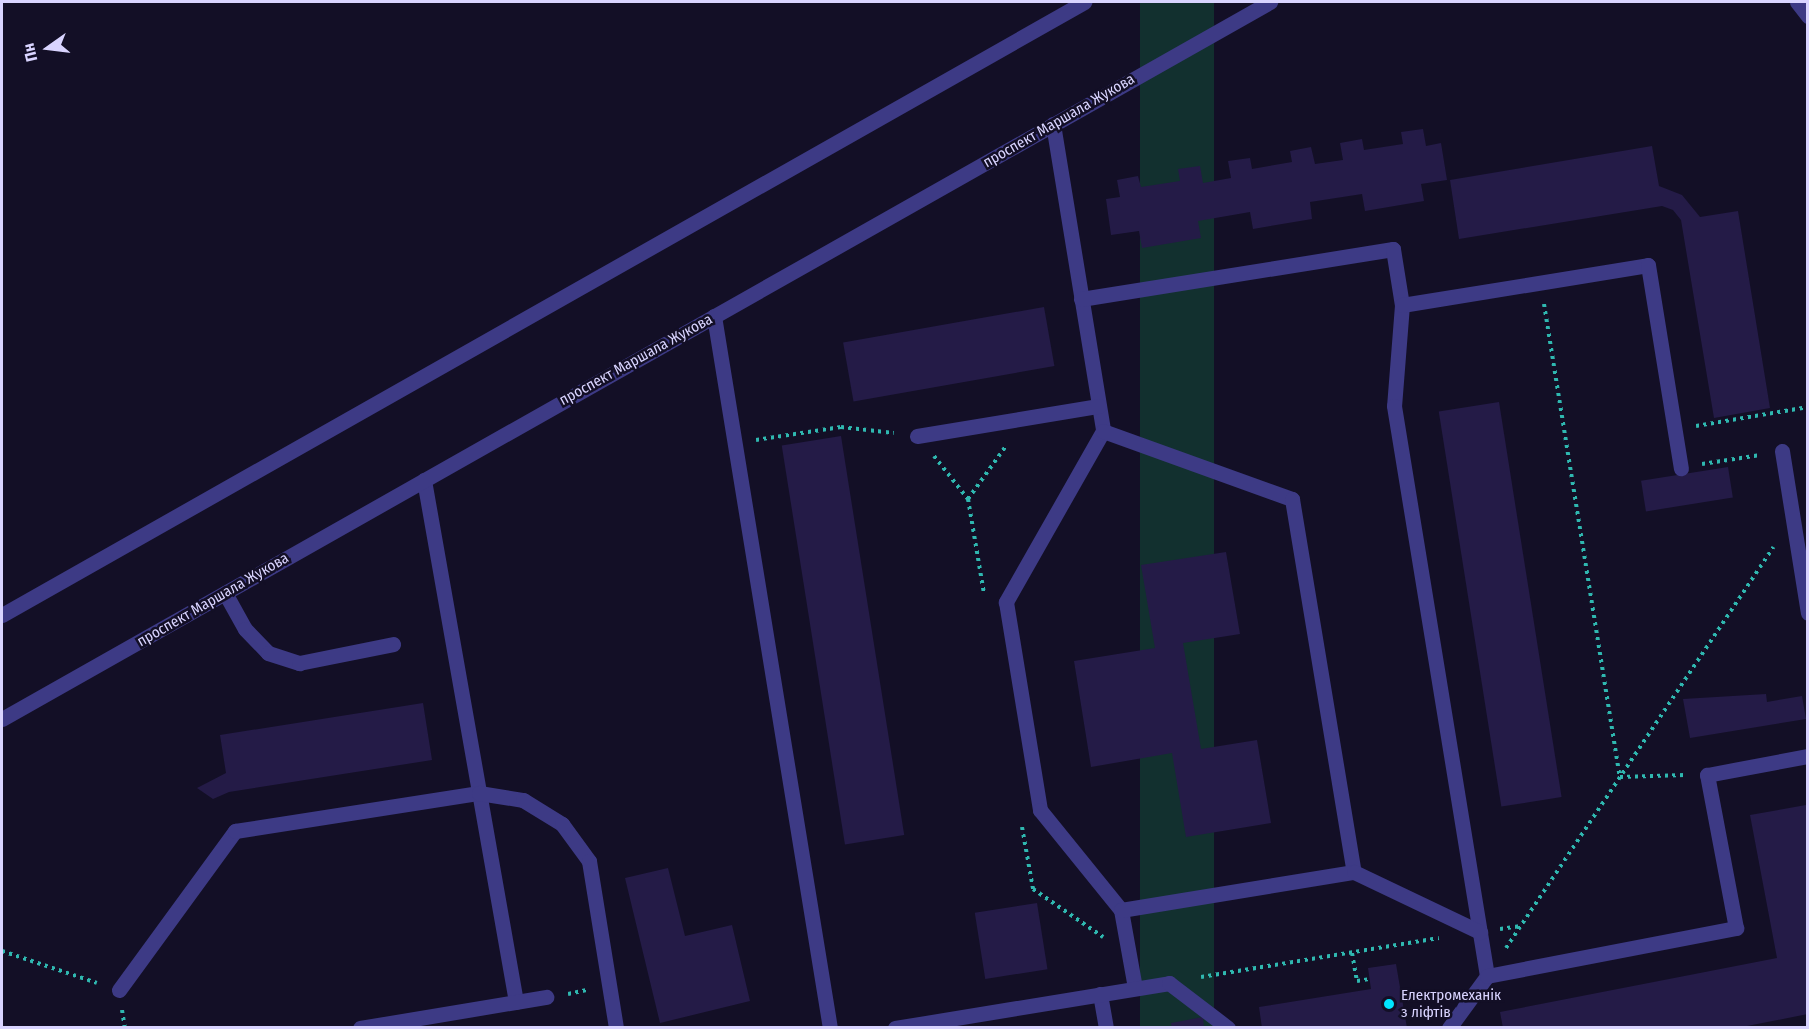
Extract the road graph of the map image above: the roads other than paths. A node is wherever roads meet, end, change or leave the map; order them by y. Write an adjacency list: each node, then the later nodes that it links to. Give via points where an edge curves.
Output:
1 (1084, 2): 17 (street)
2 (1270, 2): 5 (street, проспект Маршала Жукова)
3 (1797, 2): 4 (street)
4 (1808, 16)
5 (1053, 124): 6 (street); 8 (street, проспект Маршала Жукова)
6 (1082, 299): 7 (street, via 1393,249); 9 (street)
7 (1402, 305): 13 (street, via 1648,265); 24 (street, via 1394,406)
8 (714, 316): 14 (street, проспект Маршала Жукова); 33 (street)
9 (1099, 406): 10 (street); 11 (street)
10 (1103, 430): 22 (street, via 1292,499); 23 (street, via 1006,602 1040,810)
11 (917, 436)
12 (1782, 451): 16 (street)
13 (1681, 468)
14 (424, 480): 15 (street, проспект Маршала Жукова); 21 (street)
15 (225, 593): 18 (street, via 245,630 268,653 299,663); 19 (street, проспект Маршала Жукова)
16 (1808, 613)
17 (2, 615)
18 (393, 644)
19 (2, 719)
20 (1808, 756): 25 (street, via 1707,774 1736,928)
21 (479, 793): 27 (street, via 235,831); 30 (street); 32 (street, via 523,800 562,824 588,861)
22 (1354, 872): 23 (street); 24 (street)
23 (1121, 910): 26 (street)
24 (1480, 932): 25 (street)
25 (1487, 976): 37 (street)
26 (1135, 988): 28 (street); 36 (street, via 1169,983)
27 (119, 990)
28 (1100, 994): 34 (street); 35 (street)
29 (546, 997): 30 (street)
30 (516, 1002): 31 (street)
31 (360, 1028)
32 (616, 1028)
33 (830, 1028)
34 (895, 1028)
35 (1106, 1028)
36 (1228, 1028)
37 (1449, 1028)

